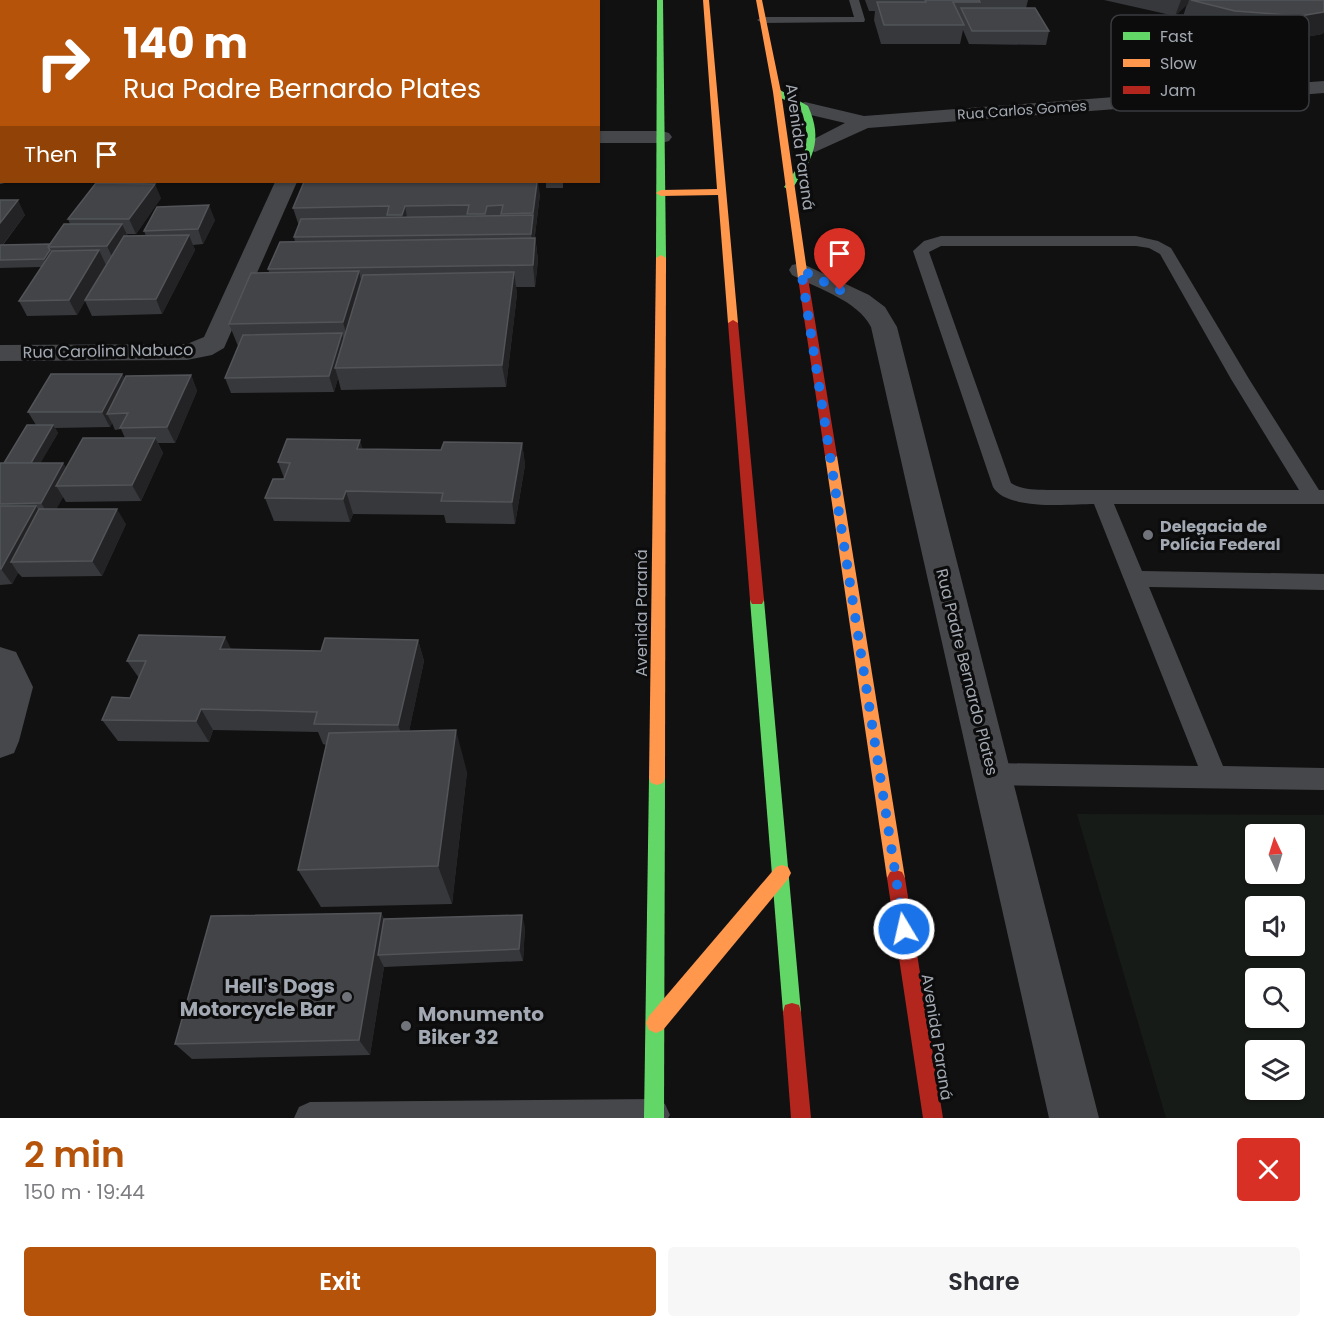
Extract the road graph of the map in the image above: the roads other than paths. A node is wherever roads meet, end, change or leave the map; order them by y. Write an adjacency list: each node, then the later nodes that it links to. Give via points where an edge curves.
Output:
1 (660, 0): 13 (main road, Avenida Paraná)
2 (706, 0): 17 (main road)
3 (759, 0): 5 (main road, Avenida Paraná)
4 (854, 0): 5 (lane, via 860,20)
5 (762, 20): 8 (main road, Avenida Paraná)
6 (1324, 87): 7 (street, Rua Carlos Gomes)
7 (1309, 88)
8 (777, 92): 10 (main road); 16 (main road, Avenida Paraná)
9 (1111, 103): 11 (street, Rua Carlos Gomes)
10 (806, 108): 11 (street, Rua Carlos Gomes); 14 (main road)
11 (864, 122): 14 (street, Rua Carlos Gomes)
12 (600, 137): 13 (street)
13 (662, 137): 18 (main road, Avenida Paraná)
14 (815, 146): 16 (main road)
15 (286, 183): 20 (street, Rua Carolina Nabuco, via 215,342 187,352)
16 (789, 187): 19 (main road, Avenida Paraná)
17 (723, 192): 18 (main road); 30 (main road)
18 (661, 193): 31 (main road, Avenida Paraná)
19 (801, 270): 27 (street, Rua Padre Bernardo Plates, via 860,300 876,312 884,327); 35 (main road, Avenida Paraná)
20 (0, 353)
21 (1318, 497): 22 (lane); 22 (lane, via 1240,379 1166,251 1136,241 929,244 921,251 1003,487 1019,496)
22 (1102, 498): 23 (lane)
23 (1137, 579): 24 (lane); 28 (lane)
24 (1324, 582)
25 (0, 662): 26 (street, via 15,687)
26 (1, 740)
27 (991, 774): 28 (lane); 36 (street, Rua Padre Bernardo Plates)
28 (1216, 779): 29 (lane)
29 (1324, 779)
30 (782, 873): 31 (main road); 34 (main road)
31 (656, 1023): 32 (main road, Avenida Paraná)
32 (654, 1116): 33 (lane)
33 (310, 1118)
34 (801, 1118)
35 (933, 1118)
36 (1074, 1118)

